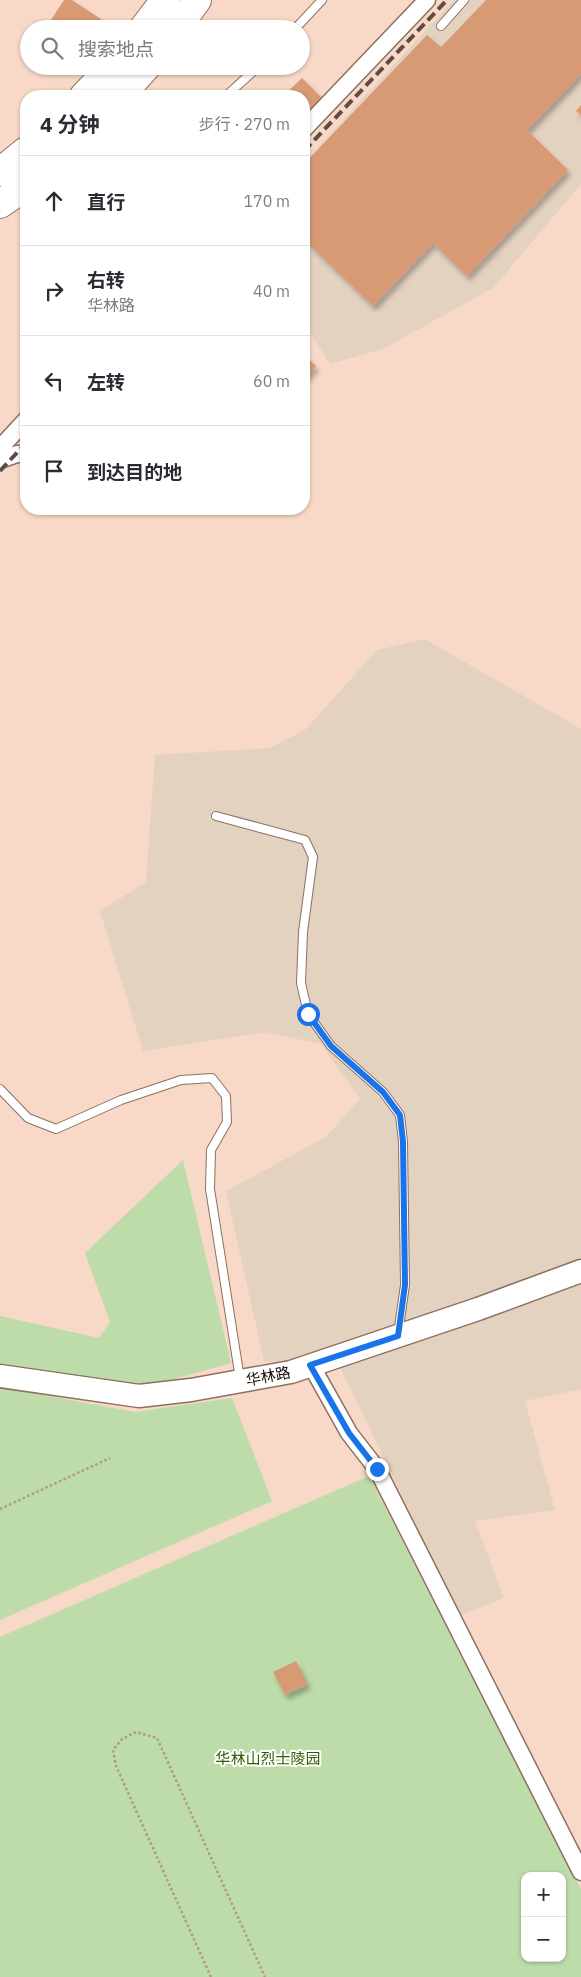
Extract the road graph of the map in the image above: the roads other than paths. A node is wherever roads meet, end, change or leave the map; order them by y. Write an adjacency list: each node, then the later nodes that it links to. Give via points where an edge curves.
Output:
1 (165, 0): 6 (highway)
2 (197, 0): 7 (highway)
3 (322, 0): 8 (lane)
4 (427, 0): 16 (street)
5 (464, 0): 9 (lane)
6 (150, 20)
7 (183, 20)
8 (303, 20)
9 (441, 26)
10 (104, 75): 13 (highway)
11 (140, 75): 14 (highway)
12 (249, 75): 15 (lane)
13 (90, 90)
14 (128, 90)
15 (233, 90)
16 (310, 123)
17 (20, 156): 18 (highway)
18 (0, 172)
19 (20, 426): 20 (street)
20 (0, 448)
21 (20, 454): 22 (street)
22 (0, 460)
23 (216, 816): 26 (lane, via 305,840 313,857 301,983 308,1014 331,1046 383,1092 400,1115 405,1285)
24 (0, 1089): 29 (lane, via 28,1118 56,1129 121,1100 181,1080 212,1078 226,1096 227,1122 210,1150 210,1189)
25 (581, 1271): 26 (street, 华林路)
26 (398, 1336): 27 (street, 华林路)
27 (310, 1365): 29 (street, 华林路, via 291,1372); 30 (street, via 349,1433 377,1469)
28 (0, 1376): 29 (street, 华林路, via 139,1396)
29 (241, 1381)
30 (581, 1872)

